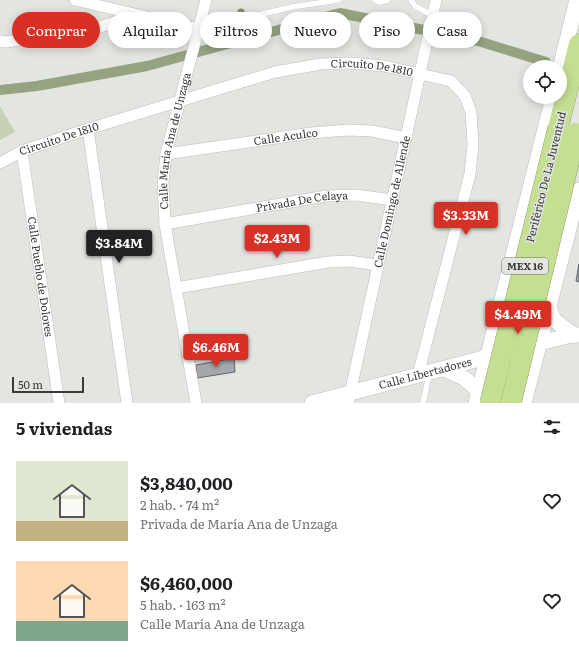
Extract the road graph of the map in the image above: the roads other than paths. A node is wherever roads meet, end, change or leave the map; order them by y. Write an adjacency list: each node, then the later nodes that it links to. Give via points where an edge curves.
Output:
1 (75, 0): 9 (street)
2 (206, 0): 14 (street, Calle María Ana de Unzaga)
3 (338, 0): 14 (lane, via 292,7)
4 (375, 0): 5 (lane)
5 (388, 0)
6 (411, 0): 10 (lane)
7 (436, 0): 11 (street, Calle Domingo de Allende)
8 (577, 0): 18 (main road)
9 (123, 12)
10 (423, 12)
11 (433, 12)
12 (108, 24): 15 (street, via 94,29)
13 (192, 28): 14 (street)
14 (198, 29): 20 (street, Calle María Ana de Unzaga)
15 (0, 41)
16 (579, 44): 22 (highway, Periférico De La Juventud / MEX 16)
17 (425, 48): 19 (street, Calle Domingo de Allende)
18 (562, 60)
19 (421, 73): 20 (street, Circuito De 1810, via 384,66 321,64 274,72); 24 (street, Calle Domingo de Allende); 38 (street, Circuito De 1810, via 451,80 458,86 471,112 473,145 470,174)
20 (178, 103): 23 (street, Circuito De 1810); 26 (street, Calle María Ana de Unzaga)
21 (551, 104): 33 (main road)
22 (571, 128): 39 (highway, Periférico De La Juventud / MEX 16, bridge); 41 (highway, Periférico De La Juventud / MEX 16, bridge)
23 (88, 129): 25 (street, Circuito De 1810); 43 (street)
24 (406, 138): 26 (street, Calle Aculco, via 372,131 348,130); 29 (street, Calle Domingo de Allende)
25 (22, 151): 27 (street, Circuito De 1810); 42 (street, Calle Pueblo de Dolores)
26 (166, 154): 30 (street, Calle María Ana de Unzaga, via 163,182)
27 (0, 162)
28 (579, 190): 34 (main road, via 572,228)
29 (392, 200): 30 (street, Privada De Celaya, via 356,195 326,196); 31 (street, Calle Domingo de Allende)
30 (165, 224): 32 (street, Calle María Ana de Unzaga)
31 (377, 265): 32 (street, via 349,261 328,262); 40 (street, Calle Domingo de Allende)
32 (176, 288): 44 (street, Calle María Ana de Unzaga)
33 (500, 310): 34 (main road, via 508,317 531,323); 37 (main road)
34 (547, 314): 35 (main road); 36 (main road)
35 (576, 335): 36 (main road, Calle Libertadores)
36 (540, 344): 37 (main road, Calle Libertadores); 41 (main road)
37 (488, 357): 38 (main road, Calle Libertadores); 39 (main road)
38 (430, 372): 39 (main road, via 464,378); 40 (main road, Calle Libertadores); 46 (lane)
39 (481, 395): 41 (main road, via 493,381 508,382 521,388)
40 (349, 398): 45 (main road, Calle Libertadores)
41 (521, 400)
42 (59, 403)
43 (127, 403)
44 (196, 403)
45 (312, 403)
46 (423, 403)

